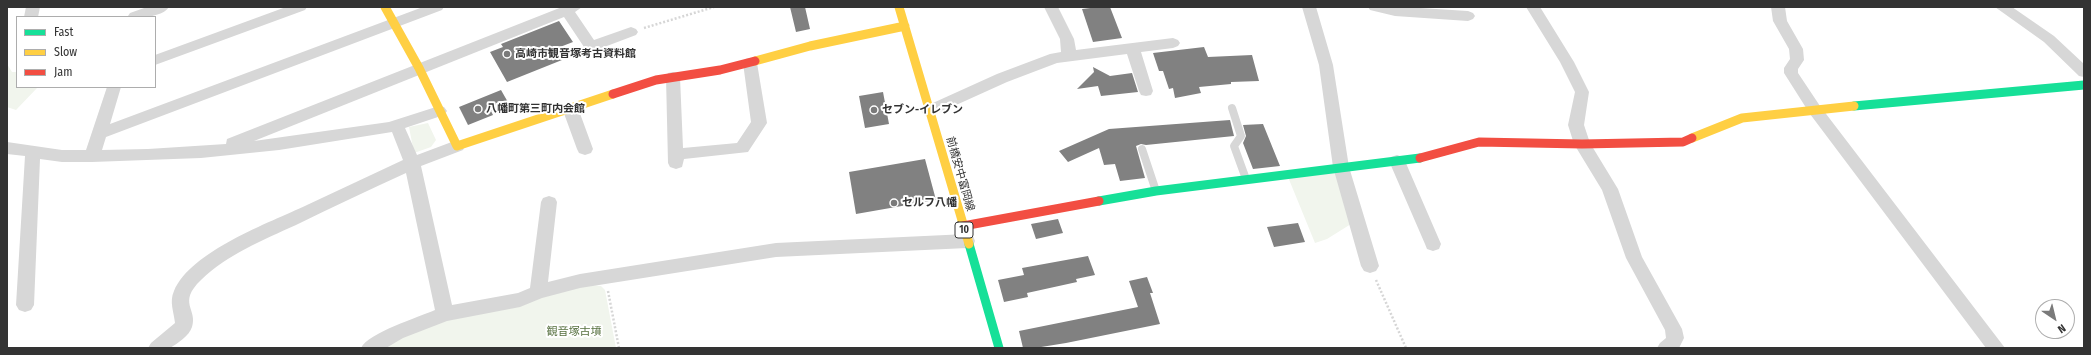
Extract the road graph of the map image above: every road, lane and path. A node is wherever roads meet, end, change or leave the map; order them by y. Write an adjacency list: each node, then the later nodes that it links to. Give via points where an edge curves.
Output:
1 (162, 7): 15 (street)
2 (300, 7): 23 (street)
3 (385, 7): 17 (street)
4 (437, 7): 17 (street)
5 (714, 7): 19 (path)
6 (899, 7): 18 (street, 前橋安中富岡線 / 10)
7 (1051, 7): 22 (street, via 1067,39)
8 (1309, 7): 48 (street, via 1326,65)
9 (1375, 7): 14 (street, via 1395,11)
10 (1533, 7): 38 (street, via 1582,92 1576,125)
11 (1778, 7): 33 (street, via 1780,21 1796,49 1797,60 1791,68 1791,73)
12 (2002, 7): 26 (street, via 2049,39)
13 (571, 8): 19 (street, via 591,47); 25 (street)
14 (1435, 10): 16 (street)
15 (136, 13)
16 (1468, 16)
17 (394, 23): 25 (street); 37 (street)
18 (904, 26): 24 (street, via 810,46); 35 (street, 前橋安中富岡線 / 10)
19 (631, 32)
20 (1173, 44): 21 (street)
21 (1132, 48): 22 (street); 30 (street)
22 (1069, 56): 35 (street, via 1039,63)
23 (156, 60)
24 (750, 63): 27 (street); 27 (street, via 759,124 742,148 676,159)
25 (419, 68): 34 (street); 41 (street)
26 (2084, 72)
27 (672, 77): 31 (street, via 647,82)
28 (2084, 85): 33 (street)
29 (114, 88): 37 (street)
30 (1146, 91)
31 (570, 108): 39 (street); 42 (street)
32 (1232, 108): 49 (lane, via 1240,136 1234,146)
33 (1815, 110): 38 (street, via 1742,118 1682,142); 65 (street)
34 (439, 111): 36 (street); 39 (street)
35 (929, 111): 52 (street, 前橋安中富岡線 / 10)
36 (397, 126): 41 (street, via 279,144); 47 (street)
37 (100, 133): 45 (street)
38 (1582, 144): 46 (street, via 1478,142 1462,144 1426,157); 64 (street, via 1610,189 1634,258 1674,329 1674,341)
39 (457, 146): 47 (street)
40 (7, 148): 44 (street)
41 (217, 149): 45 (street, via 148,155)
42 (585, 149)
43 (1142, 149): 50 (lane)
44 (33, 152): 45 (street, via 62,156); 57 (street)
45 (92, 156)
46 (1398, 161): 48 (street); 53 (street)
47 (412, 163): 58 (street); 59 (street, via 241,243 202,270 187,284 182,293 180,302 184,326)
48 (1341, 167): 49 (street); 54 (street)
49 (1246, 179): 50 (street)
50 (1156, 191): 52 (street)
51 (549, 202): 56 (street)
52 (965, 234): 55 (street, via 776,250); 62 (street, 前橋安中富岡線 / 10)
53 (1433, 244)
54 (1370, 266): 63 (path)
55 (605, 277): 56 (street); 61 (path)
56 (538, 292): 58 (street, via 520,300)
57 (25, 305)
58 (445, 314): 60 (street)
59 (157, 348)
60 (370, 348)
61 (619, 348)
62 (999, 348)
63 (1406, 348)
64 (1666, 348)
65 (1996, 348)

